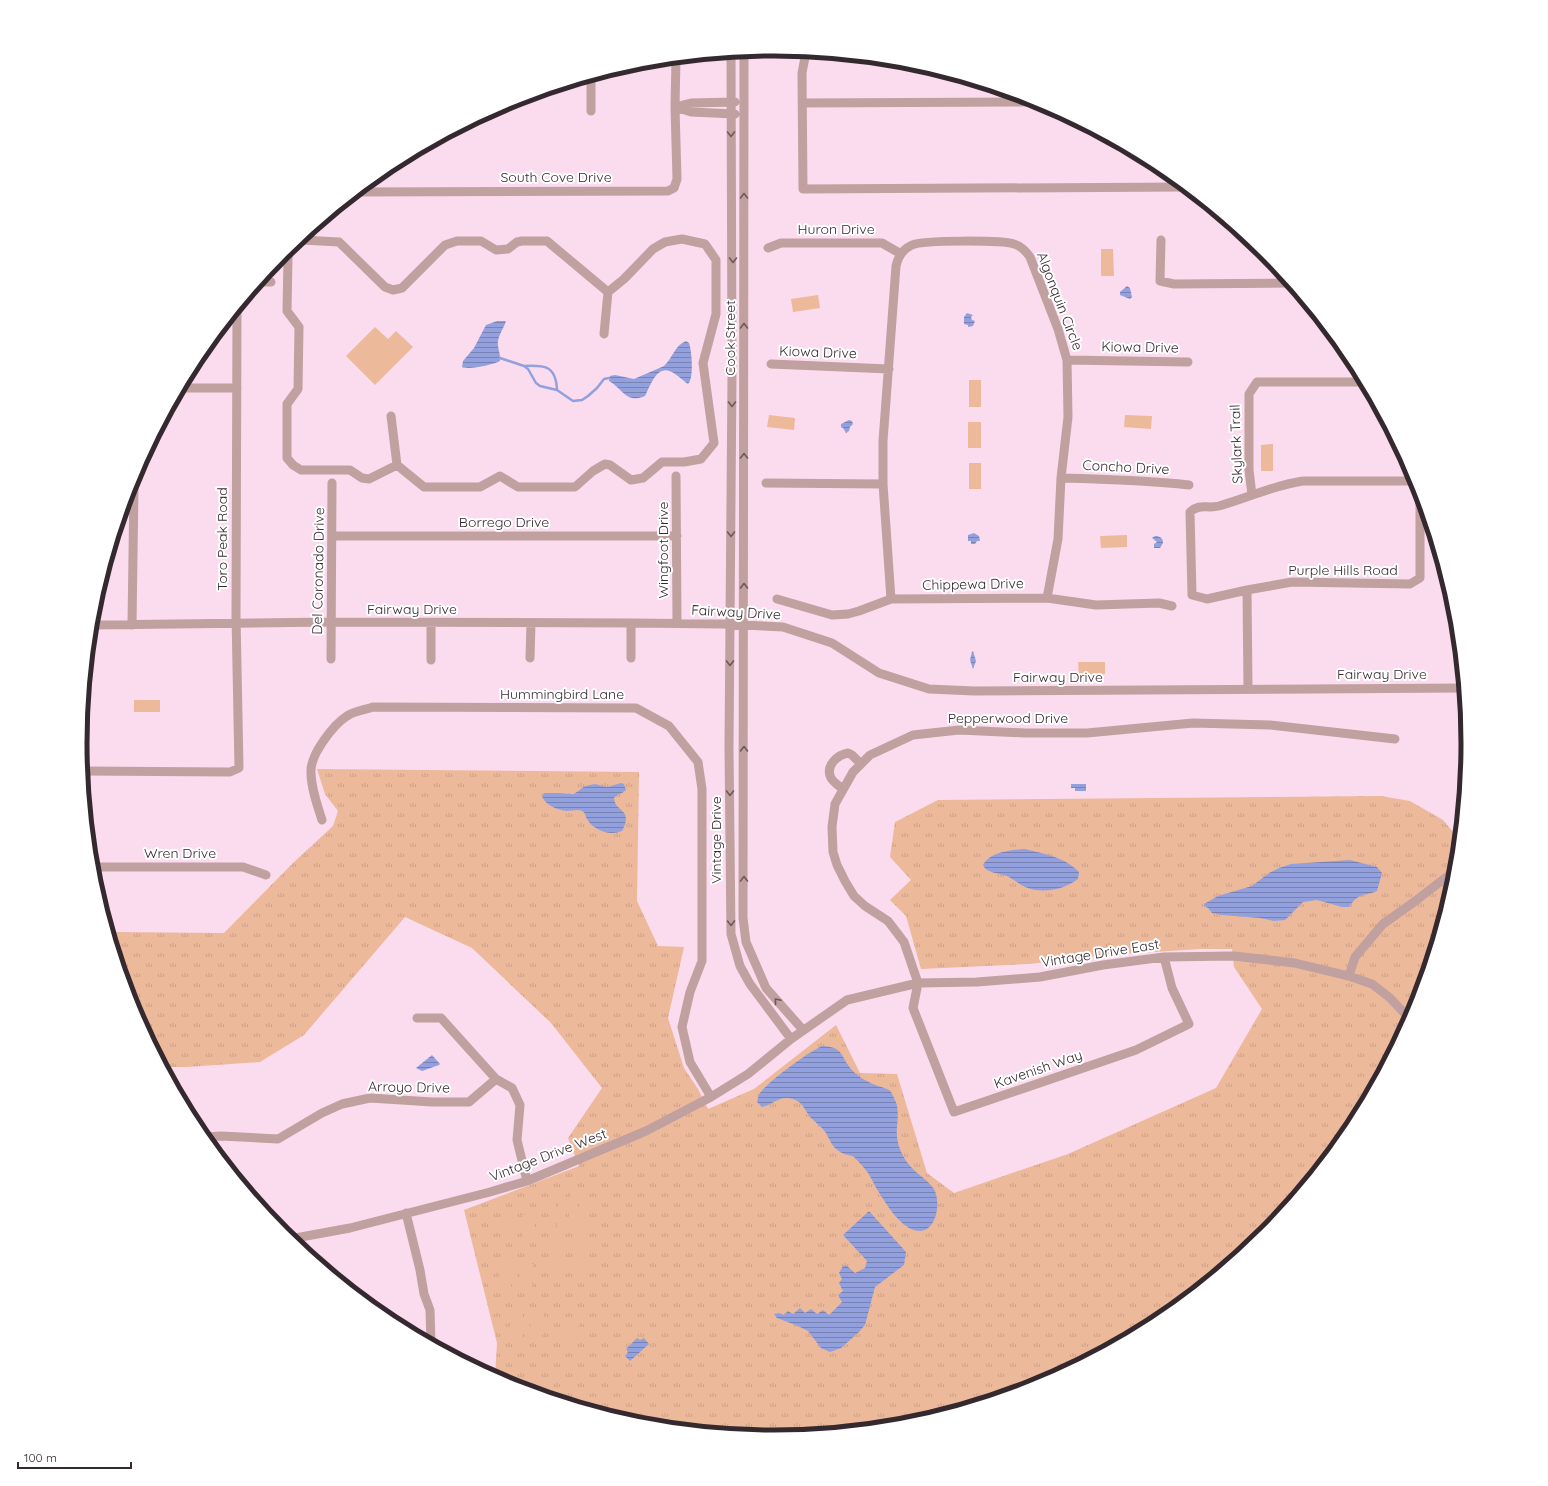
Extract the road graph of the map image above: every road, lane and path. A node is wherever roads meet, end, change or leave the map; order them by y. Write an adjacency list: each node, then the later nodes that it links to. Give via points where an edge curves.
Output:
1 (731, 57): 8 (street, Cook Street)
2 (744, 57): 6 (street, Cook Street)
3 (805, 57): 9 (street, via 802,73)
4 (676, 63): 10 (street)
5 (591, 81): 11 (street)
6 (743, 102): 8 (street); 13 (street, Cook Street)
7 (1021, 102): 9 (street)
8 (731, 103): 10 (street, via 691,102); 12 (street, Cook Street)
9 (802, 103): 14 (street, via 803,189)
10 (675, 107): 12 (street, via 691,112); 15 (street, South Cove Drive, via 678,178 674,188 668,191)
11 (590, 111)
12 (731, 114): 13 (street); 60 (street, Cook Street, one-way to 60, via 733,245)
13 (744, 115): 62 (street, Cook Street, one-way to 13)
14 (1177, 187)
15 (364, 192)
16 (306, 240): 24 (street, via 339,242 385,287 393,290 402,288 450,243 481,241 496,250 508,249 522,241 547,241)
17 (1161, 240): 23 (street, via 1160,281 1174,284)
18 (768, 248): 19 (street, Huron Drive, via 781,243 882,243)
19 (901, 254): 27 (street, Algonquin Circle, via 912,245 925,241 1007,242 1026,251 1058,329); 30 (street, via 896,266)
20 (288, 257): 35 (street, via 287,311 299,327 298,389 287,404 287,458 301,470 350,470 362,478 369,479)
21 (265, 282): 22 (street)
22 (271, 282)
23 (1284, 283)
24 (608, 292): 26 (street); 35 (street, via 653,249 665,242 682,239 706,244 716,260 716,314 704,363 714,443 701,459 662,462 643,478 631,480 605,464 575,487 518,487 500,476 480,487 424,487)
25 (236, 316): 33 (street, Toro Peak Road)
26 (604, 334)
27 (1067, 360): 28 (street, Kiowa Drive); 37 (street, Algonquin Circle, via 1068,418)
28 (1188, 362)
29 (771, 364): 30 (street, Kiowa Drive)
30 (889, 369): 41 (street)
31 (1358, 382): 44 (street, Skylark Trail, via 1257,382 1249,394 1249,470)
32 (186, 388): 33 (street)
33 (237, 388): 54 (street, Toro Peak Road)
34 (391, 416): 35 (street)
35 (397, 465)
36 (676, 476): 47 (street, Wingfoot Drive)
37 (1061, 478): 42 (street, Concho Drive, via 1119,479); 49 (street, Algonquin Circle, via 1058,539)
38 (1409, 481): 44 (street, via 1303,481)
39 (332, 483): 46 (street, Del Coronado Drive)
40 (766, 483): 41 (street)
41 (883, 484): 51 (street)
42 (1188, 485)
43 (134, 493): 59 (street)
44 (1252, 495): 48 (street, Purple Hills Road, via 1216,506 1198,506 1190,512 1192,595 1208,599)
45 (1420, 509): 48 (street, Purple Hills Road, via 1420,578 1410,584 1292,582)
46 (332, 536): 47 (street, Borrego Drive); 53 (street, Del Coronado Drive)
47 (677, 536): 58 (street, Wingfoot Drive)
48 (1247, 590): 68 (street)
49 (1047, 598): 51 (street, Chippewa Drive); 52 (street, Chippewa Drive, via 1096,605 1159,603)
50 (777, 599): 51 (street, Chippewa Drive, via 832,615 859,612)
51 (891, 599)
52 (1172, 606)
53 (331, 622): 54 (street, Fairway Drive); 55 (street, Fairway Drive); 65 (street, Del Coronado Drive)
54 (236, 623): 59 (street, Fairway Drive); 71 (street, Toro Peak Road, via 238,768 230,772)
55 (431, 623): 56 (street, Fairway Drive); 66 (street)
56 (531, 623): 57 (street, Fairway Drive); 63 (street)
57 (631, 623): 58 (street, Fairway Drive); 64 (street)
58 (677, 623): 60 (street, Fairway Drive)
59 (132, 624): 61 (street, Fairway Drive)
60 (730, 624): 62 (street, Fairway Drive); 83 (street, Vintage Drive, one-way to 83, via 731,934 740,966 750,984)
61 (97, 625)
62 (744, 625): 68 (street, Fairway Drive, via 783,627 832,643 879,672 929,689); 82 (street, Vintage Drive, one-way to 62, via 766,988 746,942 743,918)
63 (530, 658)
64 (631, 658)
65 (331, 659)
66 (431, 660)
67 (1459, 688): 68 (street, Fairway Drive)
68 (1248, 689)
69 (1395, 739): 70 (street, Pepperwood Drive, via 1262,724 1193,723 1087,733 958,730 914,735 870,754)
70 (860, 763): 72 (street, Pepperwood Drive); 72 (street, via 848,753 839,756 832,763 830,777)
71 (88, 771)
72 (843, 789): 79 (street, Pepperwood Drive, via 835,804 832,827 837,865 854,896 888,921 904,942)
73 (322, 820): 85 (street, Hummingbird Lane, via 310,770 318,750 331,729 348,715 373,707 636,708 669,726 698,762 702,789 702,961 690,992 682,1027 690,1062)
74 (99, 868): 76 (street, Wren Drive, via 243,867)
75 (1448, 874): 78 (street, via 1383,924 1355,957)
76 (266, 875)
77 (1164, 957): 78 (street, Vintage Drive East, via 1234,956 1295,963); 79 (street, Vintage Drive East, via 1040,977); 79 (street, Kavenish Way, via 1172,988 1188,1024 1136,1050 954,1112 913,1008)
78 (1349, 976): 80 (street, Vintage Drive East, via 1372,984)
79 (918, 983): 82 (street, Vintage Drive East, via 847,1000)
80 (1405, 1014)
81 (417, 1018): 84 (street, via 441,1018)
82 (803, 1030): 83 (street, Vintage Drive East)
83 (791, 1039): 85 (street, Vintage Drive West, via 748,1074)
84 (496, 1079): 86 (street, Arroyo Drive, via 469,1102 370,1098 342,1104 278,1139); 87 (street, via 512,1088 520,1105 517,1140)
85 (711, 1097): 87 (street, Vintage Drive West, via 646,1132)
86 (211, 1137)
87 (527, 1181): 88 (street, Vintage Drive West)
88 (406, 1213): 89 (street, Vintage Drive West, via 350,1228); 90 (street, via 430,1310)
89 (297, 1238)
90 (431, 1338)

